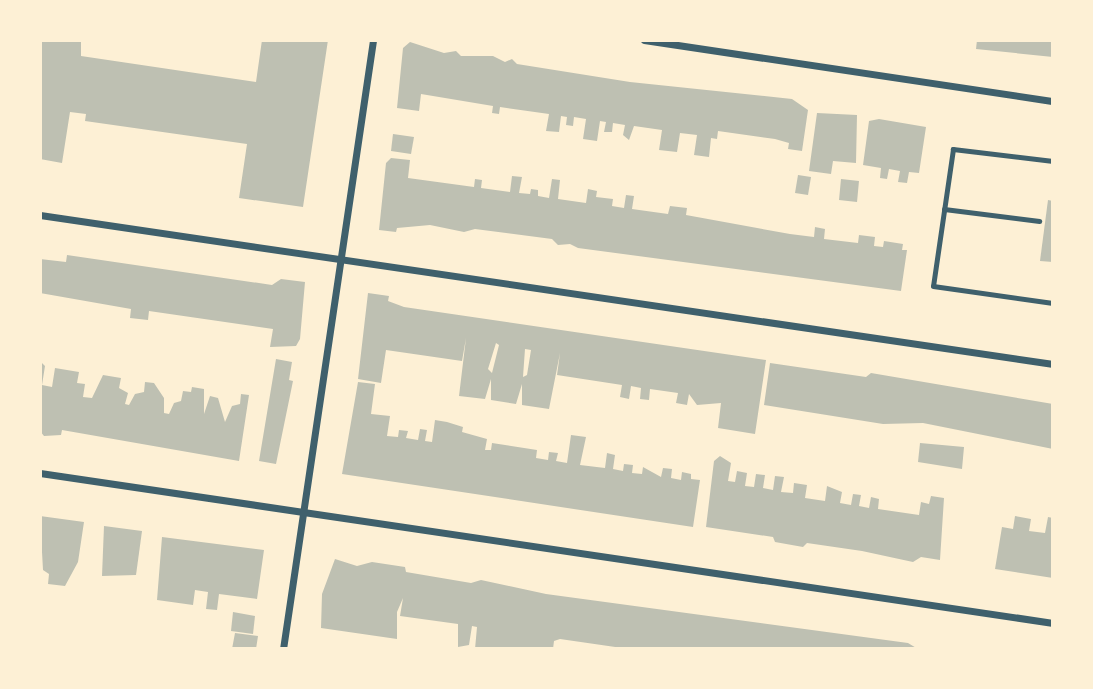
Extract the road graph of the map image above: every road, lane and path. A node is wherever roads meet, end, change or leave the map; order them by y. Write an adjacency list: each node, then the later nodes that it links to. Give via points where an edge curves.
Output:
1 (373, 40): 9 (street)
2 (644, 40): 3 (street)
3 (697, 44): 4 (street)
4 (1053, 100)
5 (1053, 161): 6 (lane, via 953,149)
6 (944, 209): 8 (lane); 10 (lane, via 933,286)
7 (40, 215): 9 (street)
8 (1039, 221)
9 (341, 259): 11 (street); 13 (street)
10 (1053, 303)
11 (1053, 364)
12 (40, 473): 13 (street)
13 (303, 512): 14 (street); 15 (street)
14 (1053, 623)
15 (283, 649)

